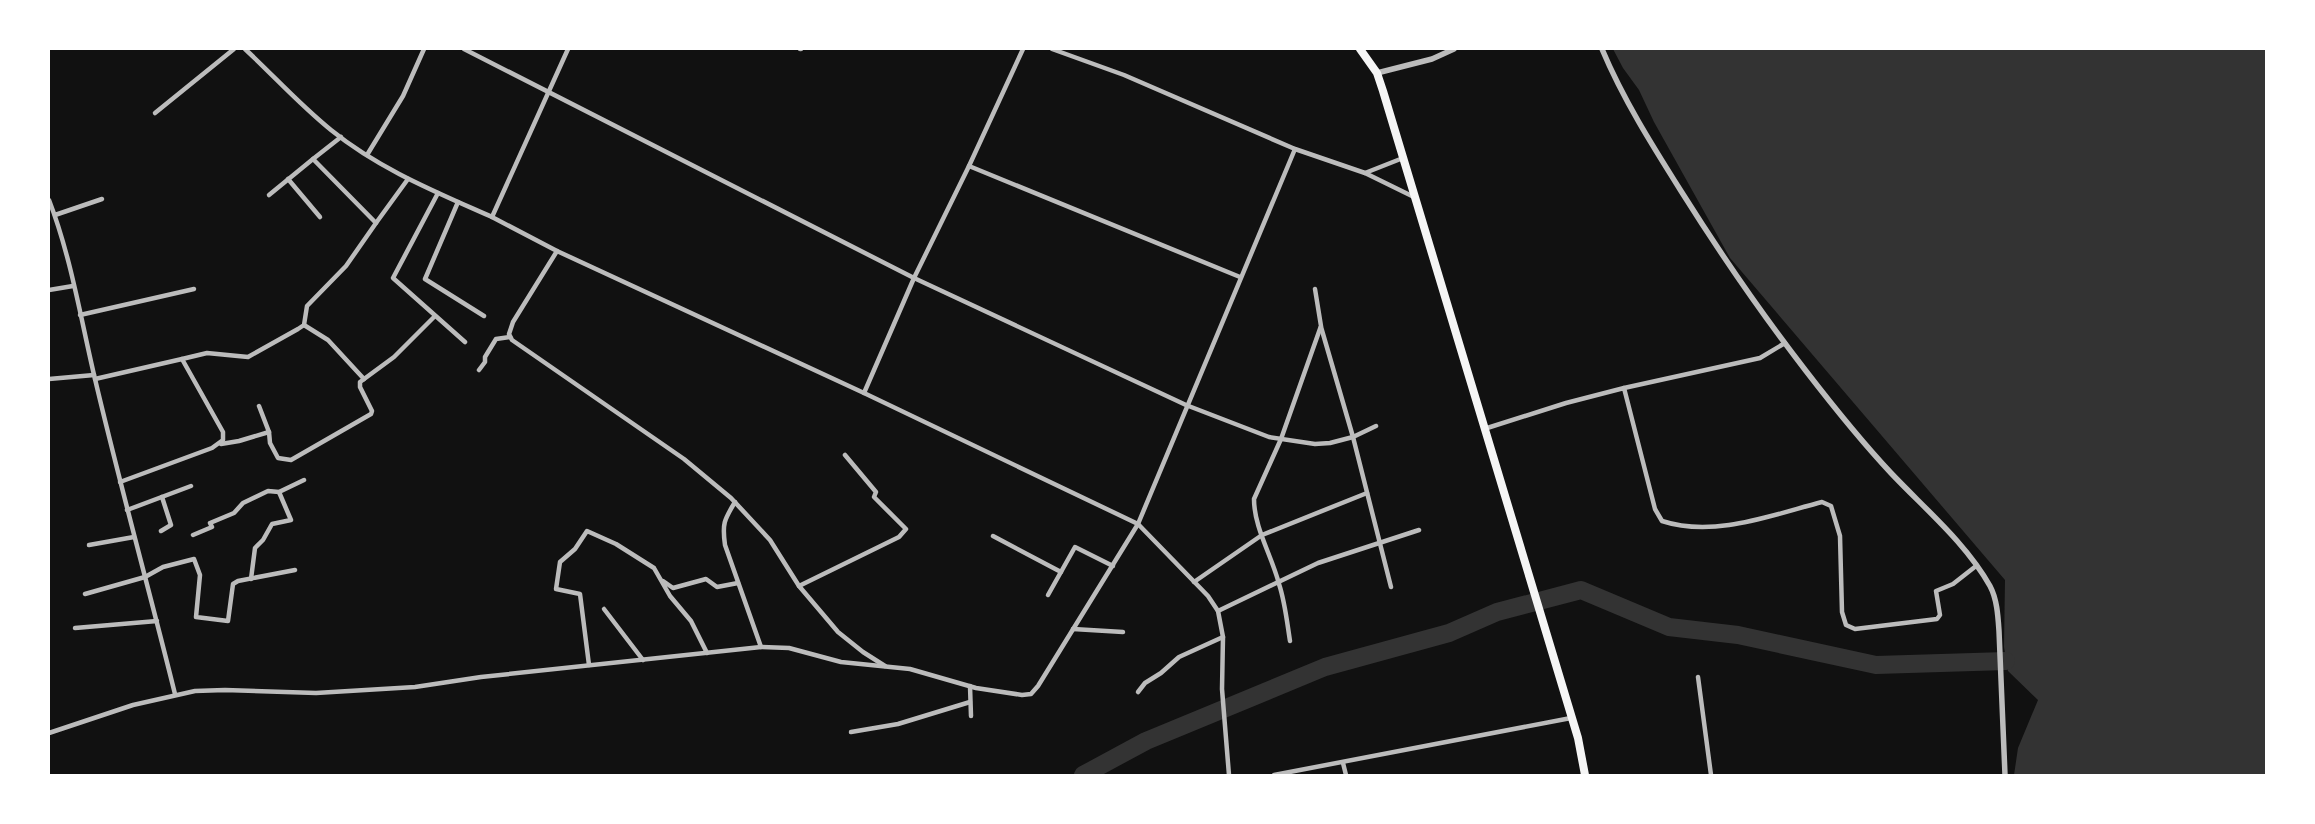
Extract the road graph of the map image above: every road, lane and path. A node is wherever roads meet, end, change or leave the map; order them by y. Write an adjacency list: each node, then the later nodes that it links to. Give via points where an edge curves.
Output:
1 (234, 49): 13 (street)
2 (245, 49): 14 (street)
3 (424, 49): 16 (street, via 403,96)
4 (464, 49): 12 (street)
5 (568, 49): 12 (street)
6 (1023, 49): 19 (street)
7 (1052, 49): 15 (street, via 1124,75)
8 (1360, 49): 11 (highway)
9 (1454, 49): 11 (street, via 1432,59)
10 (1602, 49): 47 (street, via 1657,153 1723,258)
11 (1377, 73): 17 (highway)
12 (547, 93): 30 (street); 35 (street)
13 (155, 113)
14 (340, 137): 16 (street); 18 (street)
15 (1295, 149): 20 (street); 34 (street)
16 (367, 155): 22 (street)
17 (1403, 158): 20 (street); 25 (highway)
18 (313, 159): 21 (street); 32 (street)
19 (970, 166): 34 (street); 35 (street)
20 (1364, 174): 25 (street)
21 (288, 179): 24 (street); 31 (street)
22 (408, 179): 23 (street); 32 (street)
23 (438, 193): 28 (street); 41 (street, via 393,276)
24 (269, 195)
25 (1414, 197): 58 (highway)
26 (102, 199): 29 (street)
27 (49, 200): 29 (street)
28 (458, 202): 30 (street); 42 (street, via 425,279)
29 (55, 216): 36 (street)
30 (492, 217): 33 (street)
31 (320, 218)
32 (376, 223): 43 (street, via 346,266 307,306)
33 (557, 251): 45 (street, via 513,322); 54 (street)
34 (1240, 277): 55 (street)
35 (914, 278): 54 (street); 55 (street)
36 (73, 286): 39 (street); 40 (street)
37 (194, 289): 40 (street)
38 (1315, 289): 44 (street)
39 (49, 290)
40 (80, 315): 50 (street)
41 (435, 316): 46 (street); 51 (street, via 394,357)
42 (484, 316)
43 (304, 325): 48 (street, via 248,357 206,352); 51 (street, via 328,340)
44 (1321, 326): 60 (street); 61 (street)
45 (510, 337): 49 (street, via 496,339); 70 (street, via 684,460)
46 (465, 342)
47 (1785, 343): 53 (street, via 1760,358); 82 (street, via 1879,460)
48 (182, 359): 50 (street); 62 (street, via 223,432)
49 (479, 370)
50 (94, 377): 52 (street); 65 (street)
51 (364, 378): 59 (street, via 360,386 371,414 303,455 291,460 278,458 270,443)
52 (49, 379)
53 (1624, 388): 58 (street); 82 (street, via 1655,509 1662,521 1694,527 1722,525 1822,502 1830,506 1840,536 1842,612 1850,628 1937,619 1940,614 1936,591 1953,584)
54 (864, 393): 72 (street)
55 (1186, 405): 61 (street); 72 (street)
56 (259, 406): 59 (street)
57 (1376, 426): 60 (street)
58 (1484, 429): 114 (highway)
59 (269, 432): 62 (street, via 239,442)
60 (1353, 437): 61 (street, via 1314,444); 68 (street)
61 (1281, 439): 76 (street, via 1254,498)
62 (220, 444): 65 (street)
63 (845, 455): 91 (street, via 876,492 874,497 906,529 899,537)
64 (304, 480): 67 (street)
65 (120, 482): 71 (street)
66 (191, 486): 69 (street)
67 (279, 492): 75 (street, via 268,491 243,503 234,512 210,523 212,527); 86 (street, via 291,520 272,524 255,548)
68 (1367, 493): 76 (street); 79 (street)
69 (162, 497): 71 (street); 74 (street, via 171,525)
70 (736, 502): 89 (street, via 722,529); 91 (street, via 770,540)
71 (127, 510): 78 (street)
72 (1138, 524): 81 (street); 88 (street)
73 (1419, 530): 79 (street)
74 (161, 531)
75 (193, 535)
76 (1262, 535): 88 (street); 90 (street)
77 (993, 536): 84 (street)
78 (134, 537): 80 (street); 85 (street)
79 (1379, 542): 90 (street, via 1297,571); 92 (street)
80 (89, 545)
81 (1113, 566): 84 (street, via 1076,547); 99 (street)
82 (1976, 566): 123 (street, via 1993,592 2000,631)
83 (295, 570): 86 (street)
84 (1061, 572): 94 (street)
85 (145, 577): 86 (street, via 162,567 194,559 200,575 196,617 228,622 233,584); 93 (street); 97 (street)
86 (251, 579)
87 (661, 580): 89 (street, via 674,588 706,579 717,587); 104 (street, via 690,621); 106 (street, via 654,568 641,558 587,531 575,549 560,562 556,589 580,594)
88 (1194, 582): 96 (street)
89 (738, 583): 103 (street)
90 (1279, 583): 96 (street); 102 (street)
91 (800, 586): 107 (street, via 838,632)
92 (1391, 587)
93 (85, 594)
94 (1048, 595)
95 (604, 610): 105 (street)
96 (1218, 611): 101 (street)
97 (157, 622): 98 (street); 111 (street)
98 (75, 628)
99 (1073, 629): 100 (street); 109 (street, via 1031,694)
100 (1123, 632)
101 (1224, 637): 110 (street, via 1179,657 1162,673 1144,683); 118 (street, via 1222,689)
102 (1290, 641)
103 (761, 647): 104 (street); 107 (street, via 789,648 840,662)
104 (707, 653): 105 (street)
105 (643, 660): 106 (street)
106 (590, 665): 111 (street, via 415,688 316,693 225,690)
107 (886, 666): 109 (street, via 927,673)
108 (1698, 677): 122 (street)
109 (970, 686): 112 (street)
110 (1138, 692)
111 (175, 694): 116 (street)
112 (970, 702): 113 (street); 115 (street, via 898,724)
113 (971, 716)
114 (1572, 718): 117 (street); 121 (highway)
115 (851, 732)
116 (49, 733)
117 (1344, 763): 119 (street); 120 (street)
118 (1229, 775)
119 (1274, 775)
120 (1346, 775)
121 (1585, 775)
122 (1711, 775)
123 (2005, 775)

